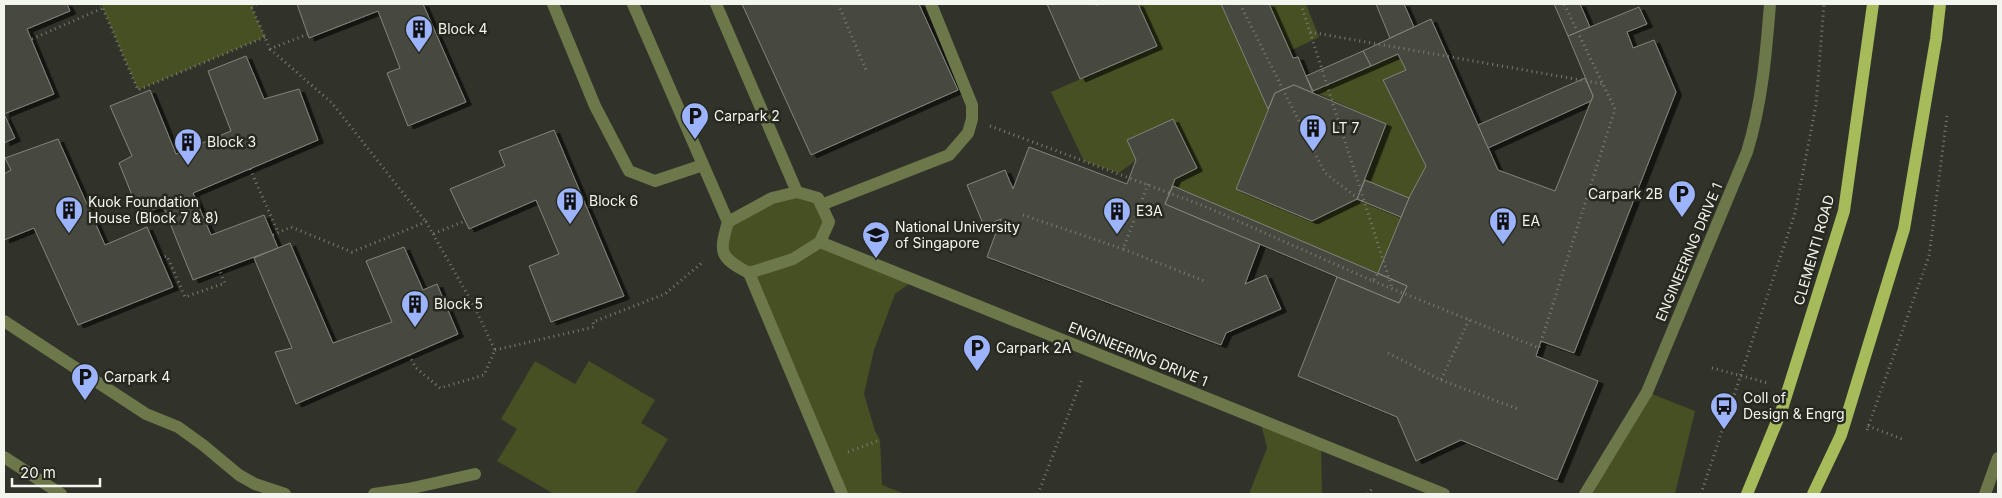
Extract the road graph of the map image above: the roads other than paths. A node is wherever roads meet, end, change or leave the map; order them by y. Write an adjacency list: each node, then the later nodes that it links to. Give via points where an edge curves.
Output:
1 (553, 4): 8 (street, via 595,106 629,171 655,181)
2 (633, 4): 8 (street)
3 (716, 4): 9 (street)
4 (931, 4): 10 (street, via 968,91 972,105 968,133 949,155)
5 (1770, 4): 23 (street, ENGINEERING DRIVE 1, via 1758,117 1747,152 1647,392)
6 (1873, 4): 24 (main road, CLEMENTI ROAD, via 1844,211 1789,387)
7 (1940, 4): 25 (main road, via 1904,229 1841,435)
8 (703, 165): 11 (street)
9 (797, 192): 10 (street, via 818,198); 11 (street, via 772,198)
10 (821, 204): 12 (street, via 829,222)
11 (728, 222): 13 (street, via 721,246 728,262)
12 (820, 242): 13 (street, via 793,259); 22 (street, ENGINEERING DRIVE 1)
13 (749, 273): 21 (street)
14 (4, 321): 19 (street, via 146,414 178,427 239,475)
15 (4, 458): 18 (street)
16 (1998, 458): 26 (street)
17 (474, 474): 20 (street, via 408,490)
18 (61, 494)
19 (285, 494)
20 (374, 494)
21 (842, 494)
22 (1444, 494)
23 (1584, 494)
24 (1747, 494)
25 (1814, 494)
26 (1985, 494)

